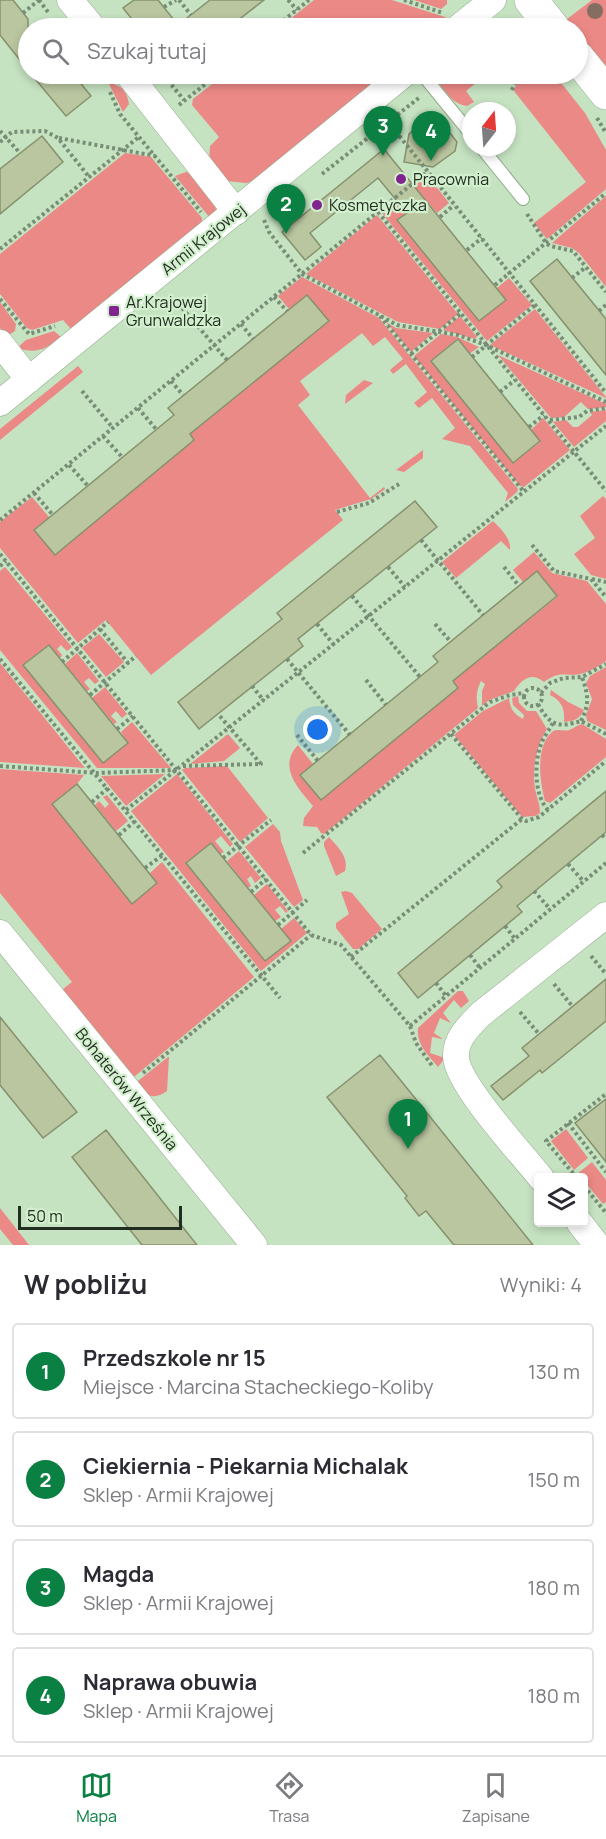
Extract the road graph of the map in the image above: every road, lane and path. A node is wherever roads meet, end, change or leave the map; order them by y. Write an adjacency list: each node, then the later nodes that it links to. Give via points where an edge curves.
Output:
1 (39, 0): 10 (path)
2 (178, 0): 8 (path); 11 (path)
3 (288, 0): 9 (path)
4 (309, 0): 9 (path)
5 (404, 0): 13 (path)
6 (493, 0): 14 (street)
7 (531, 0): 15 (street)
8 (164, 7)
9 (297, 10): 12 (path)
10 (23, 13)
11 (191, 15)
12 (287, 18)
13 (452, 18)
14 (456, 18)
15 (545, 18)
16 (588, 70): 25 (street)
17 (136, 84): 27 (street)
18 (171, 84): 26 (path)
19 (205, 84): 26 (path)
20 (392, 84): 44 (street, Armii Krajowej)
21 (430, 84): 23 (lane)
22 (514, 84): 24 (path)
23 (432, 87): 28 (path); 29 (lane)
24 (512, 90)
25 (606, 93)
26 (184, 100): 27 (path)
27 (163, 118): 34 (path); 44 (street)
28 (388, 122): 38 (path); 40 (path)
29 (462, 123)
30 (0, 131): 31 (path)
31 (6, 138): 32 (path, via 12,132 45,131); 33 (path); 35 (path)
32 (58, 138): 34 (path); 39 (path)
33 (0, 142)
34 (123, 150): 36 (path); 39 (path)
35 (20, 153)
36 (156, 156)
37 (488, 156): 42 (lane)
38 (428, 171): 43 (path); 45 (path)
39 (89, 177): 50 (path)
40 (317, 178)
41 (606, 193): 49 (path)
42 (523, 199): 49 (path, via 528,219)
43 (454, 205): 46 (path); 48 (path)
44 (236, 212): 77 (street, Armii Krajowej)
45 (378, 212): 54 (path); 65 (path)
46 (440, 217)
47 (264, 220): 54 (path)
48 (482, 238): 51 (path); 53 (path)
49 (546, 243): 52 (path, via 573,251); 53 (path)
50 (0, 249)
51 (466, 250)
52 (586, 266): 55 (path); 57 (path)
53 (510, 273): 56 (path); 60 (path)
54 (302, 274): 58 (path); 66 (path)
55 (572, 278)
56 (495, 285)
57 (606, 292)
58 (274, 297): 63 (path); 67 (path)
59 (0, 299): 68 (path, via 28,334)
60 (535, 305): 73 (path); 82 (path)
61 (606, 305): 64 (path)
62 (182, 308): 72 (path)
63 (287, 311)
64 (599, 311)
65 (460, 314): 69 (path); 73 (path)
66 (379, 315): 69 (path, via 397,325); 74 (path)
67 (241, 324): 70 (path); 72 (path)
68 (58, 326)
69 (439, 332): 73 (path); 74 (path)
70 (253, 339)
71 (0, 343): 77 (street)
72 (214, 345): 76 (path); 79 (path)
73 (486, 345): 75 (path); 78 (path); 84 (path)
74 (411, 354): 101 (path)
75 (472, 357)
76 (227, 360)
77 (29, 380): 85 (street, Armii Krajowej)
78 (515, 380): 81 (path); 88 (path)
79 (171, 381): 83 (path); 86 (path)
80 (82, 391): 92 (path)
81 (500, 392)
82 (606, 393)
83 (183, 395)
84 (606, 402)
85 (0, 403)
86 (138, 408): 92 (path); 93 (path)
87 (606, 408): 89 (path, via 587,411 579,417)
88 (544, 415): 89 (path); 91 (path)
89 (549, 420): 95 (path)
90 (606, 426): 95 (path)
91 (529, 427)
92 (113, 428): 94 (path)
93 (156, 429)
94 (104, 436): 96 (path); 97 (path)
95 (574, 452): 100 (path); 101 (path)
96 (122, 457)
97 (69, 465): 99 (path); 102 (path)
98 (399, 484): 103 (path, via 369,503)
99 (87, 486)
100 (606, 491)
101 (524, 492): 110 (path)
102 (34, 493): 104 (path); 105 (path)
103 (337, 512)
104 (52, 514)
105 (0, 520)
106 (421, 540): 110 (path)
107 (531, 545): 114 (path, via 554,572)
108 (0, 554): 109 (path)
109 (6, 561): 111 (path); 128 (path)
110 (438, 561): 117 (path); 120 (path)
111 (0, 566)
112 (388, 567): 117 (path)
113 (504, 567): 116 (path)
114 (591, 579): 115 (path); 119 (path)
115 (606, 582)
116 (519, 586)
117 (405, 587): 121 (path)
118 (352, 596): 121 (path)
119 (606, 597)
120 (483, 615)
121 (369, 616): 127 (path); 136 (path)
122 (108, 622): 125 (path)
123 (317, 624): 127 (path)
124 (435, 624): 126 (path)
125 (100, 630): 128 (path); 133 (path)
126 (451, 642)
127 (334, 645): 135 (path)
128 (78, 648): 132 (path); 139 (path)
129 (136, 656): 133 (path)
130 (0, 659): 162 (path)
131 (287, 659): 135 (path)
132 (62, 662)
133 (128, 663): 139 (path)
134 (606, 664): 137 (path)
135 (298, 674): 144 (path); 156 (path)
136 (420, 677)
137 (582, 677): 142 (path, via 550,682); 149 (path, via 589,699)
138 (366, 680): 146 (path)
139 (106, 683): 143 (path); 148 (path)
140 (252, 686): 144 (path)
141 (524, 693): 142 (path, via 531,687); 145 (path, via 527,704); 153 (path, via 490,702)
142 (541, 693): 145 (path)
143 (90, 695)
144 (264, 701): 152 (path)
145 (538, 704): 150 (path)
146 (386, 705)
147 (218, 714): 152 (path)
148 (133, 716): 151 (path); 161 (path)
149 (581, 721): 150 (path, via 566,726); 154 (path)
150 (553, 723): 166 (path, via 541,745 538,765 538,789)
151 (117, 729)
152 (229, 729): 160 (path); 160 (path, via 261,764)
153 (451, 734): 167 (path); 172 (path)
154 (606, 734)
155 (297, 735): 157 (path)
156 (350, 735)
157 (318, 761)
158 (606, 761): 166 (path)
159 (0, 766): 162 (path)
160 (182, 766): 161 (path)
161 (177, 770): 162 (path); 165 (path); 171 (path)
162 (96, 773): 163 (path)
163 (108, 788): 164 (path); 165 (path)
164 (92, 802)
165 (126, 810): 169 (path)
166 (548, 810): 167 (path, via 534,819)
167 (522, 819): 192 (path)
168 (271, 820): 171 (path)
169 (135, 821): 170 (path); 173 (path)
170 (119, 835)
171 (239, 846): 174 (path); 178 (path)
172 (303, 853)
173 (163, 855): 177 (path); 194 (path)
174 (223, 858)
175 (606, 863): 179 (path)
176 (568, 864): 179 (path)
177 (145, 868)
178 (266, 879): 181 (path); 184 (path)
179 (584, 882): 183 (path)
180 (534, 891): 183 (path)
181 (251, 892)
182 (307, 900): 184 (path)
183 (550, 909): 190 (path)
184 (293, 912): 186 (path); 189 (path)
185 (606, 915): 196 (street)
186 (278, 925)
187 (505, 926): 190 (path)
188 (0, 933): 200 (street, Bohaterów Września)
189 (311, 935): 192 (path, via 341,945); 194 (path)
190 (515, 939): 193 (path)
191 (470, 955): 193 (path)
192 (351, 957): 197 (path, via 410,1026)
193 (480, 968): 197 (path)
194 (261, 975): 198 (path); 200 (path)
195 (436, 983): 197 (path)
196 (506, 994): 199 (path); 204 (street, via 462,1033 455,1056 460,1074 489,1116)
197 (446, 996)
198 (280, 998)
199 (539, 1034)
200 (126, 1087): 209 (street, Bohaterów Września)
201 (606, 1094): 202 (path)
202 (568, 1123): 203 (path); 205 (path, via 546,1141)
203 (606, 1172)
204 (537, 1173)
205 (573, 1173)
206 (588, 1191): 207 (path)
207 (606, 1213)
208 (583, 1227): 210 (street)
209 (254, 1245)
210 (597, 1245)

